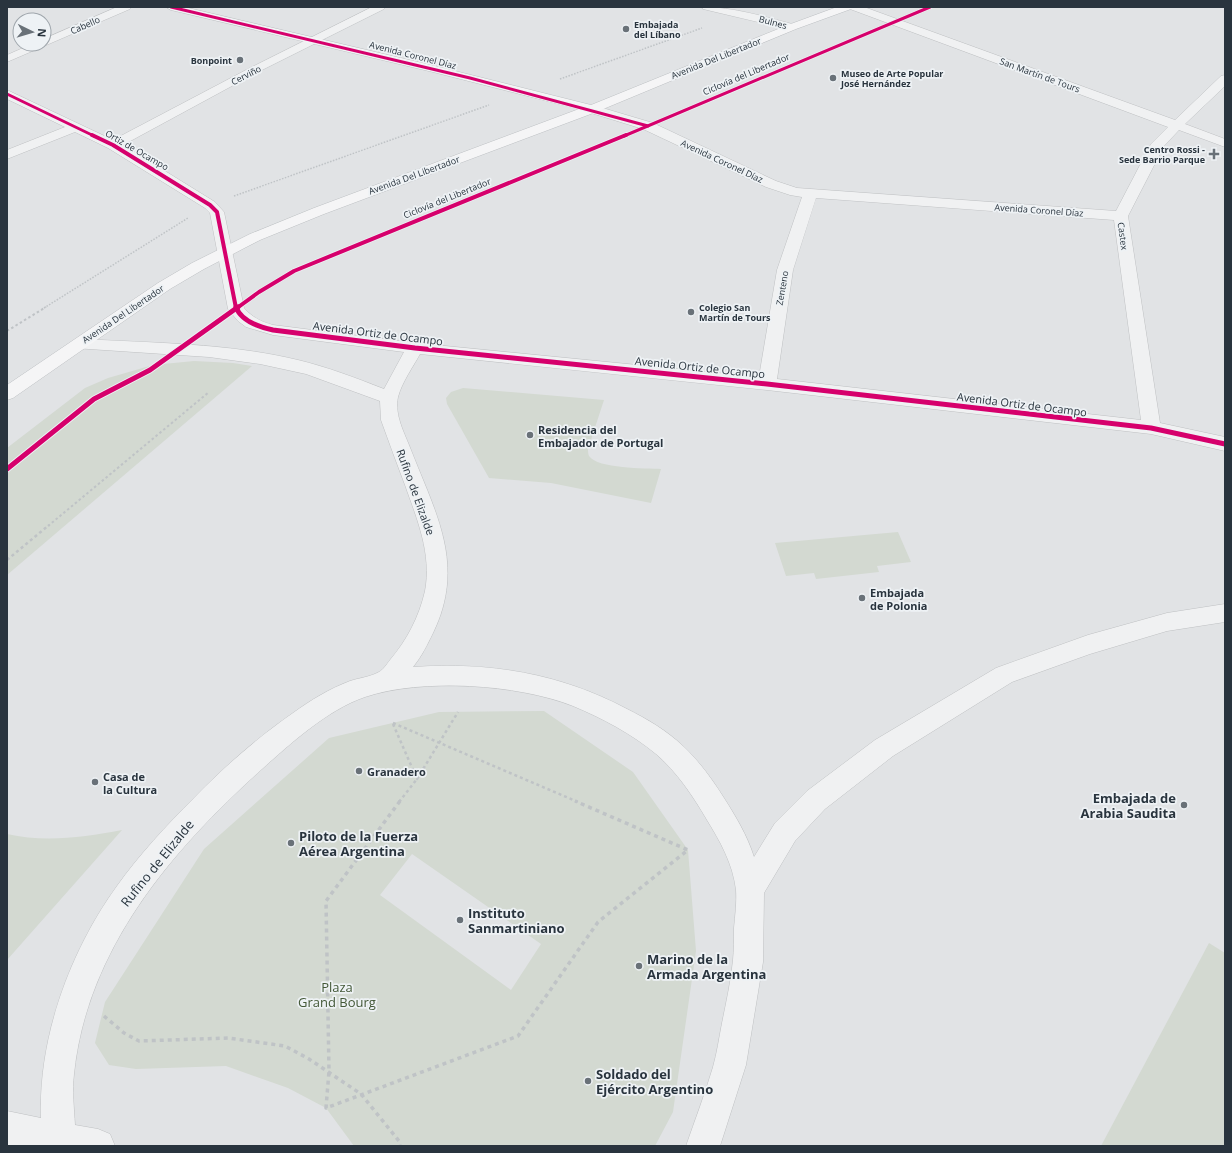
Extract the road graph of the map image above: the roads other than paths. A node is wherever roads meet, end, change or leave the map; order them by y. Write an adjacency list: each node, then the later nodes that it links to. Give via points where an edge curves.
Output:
1 (126, 7): 8 (street, Cabello)
2 (171, 7): 9 (main road, Avenida Coronel Díaz)
3 (380, 7): 9 (street, Cerviño)
4 (707, 7): 7 (street, Bulnes)
5 (847, 7): 7 (main road, Avenida Del Libertador)
6 (854, 7): 15 (street, San Martín de Tours)
7 (792, 27): 14 (main road, Avenida Del Libertador)
8 (52, 39)
9 (314, 41): 14 (main road, Avenida Coronel Díaz); 18 (street, Cerviño, via 250,72)
10 (23, 52): 11 (street, Cabello)
11 (7, 59)
12 (1225, 79): 15 (street, Castex)
13 (7, 94): 16 (street, Ortiz de Ocampo)
14 (592, 109): 20 (street, Avenida Coronel Díaz, via 648,126 753,176 780,187); 22 (main road, Avenida Del Libertador, via 319,211)
15 (1176, 126): 17 (street, San Martín de Tours); 21 (street, Castex, via 1158,144)
16 (75, 127): 18 (street, Ortiz de Ocampo); 19 (street)
17 (1225, 143)
18 (114, 145): 22 (street, Ortiz de Ocampo, via 210,205 216,212)
19 (7, 155)
20 (810, 194): 21 (street, Avenida Coronel Díaz); 25 (street, Zenteno, via 785,270)
21 (1121, 216): 28 (street, Castex)
22 (225, 252): 23 (main road, Avenida Del Libertador, via 164,286); 24 (street, Avenida Ortiz de Ocampo, via 236,309 244,319 257,326)
23 (80, 344): 26 (main road, Avenida Del Libertador); 27 (street, via 216,353 280,362 324,373)
24 (415, 348): 25 (street, Avenida Ortiz de Ocampo); 27 (street, Rufino de Elizalde)
25 (767, 384): 28 (street, Avenida Ortiz de Ocampo)
26 (7, 394)
27 (389, 398): 31 (street, Rufino de Elizalde, via 390,420 430,526 437,559 436,590 426,623 412,651)
28 (1151, 428): 29 (street, Avenida Ortiz de Ocampo)
29 (1225, 444)
30 (1225, 613): 32 (street, via 1167,622 1088,645 1004,675 884,748 816,800 785,832)
31 (389, 679): 32 (street, Rufino de Elizalde, via 444,676 544,687 577,696 644,731 682,762 711,800 733,837); 34 (street, Rufino de Elizalde, via 357,688 300,722 269,746 199,812 164,850 121,904 97,948 67,1028 58,1076)
32 (750, 890): 36 (street, via 748,962 730,1065)
33 (7, 1128): 34 (street)
34 (59, 1138): 35 (street)
35 (98, 1146)
36 (703, 1146)

